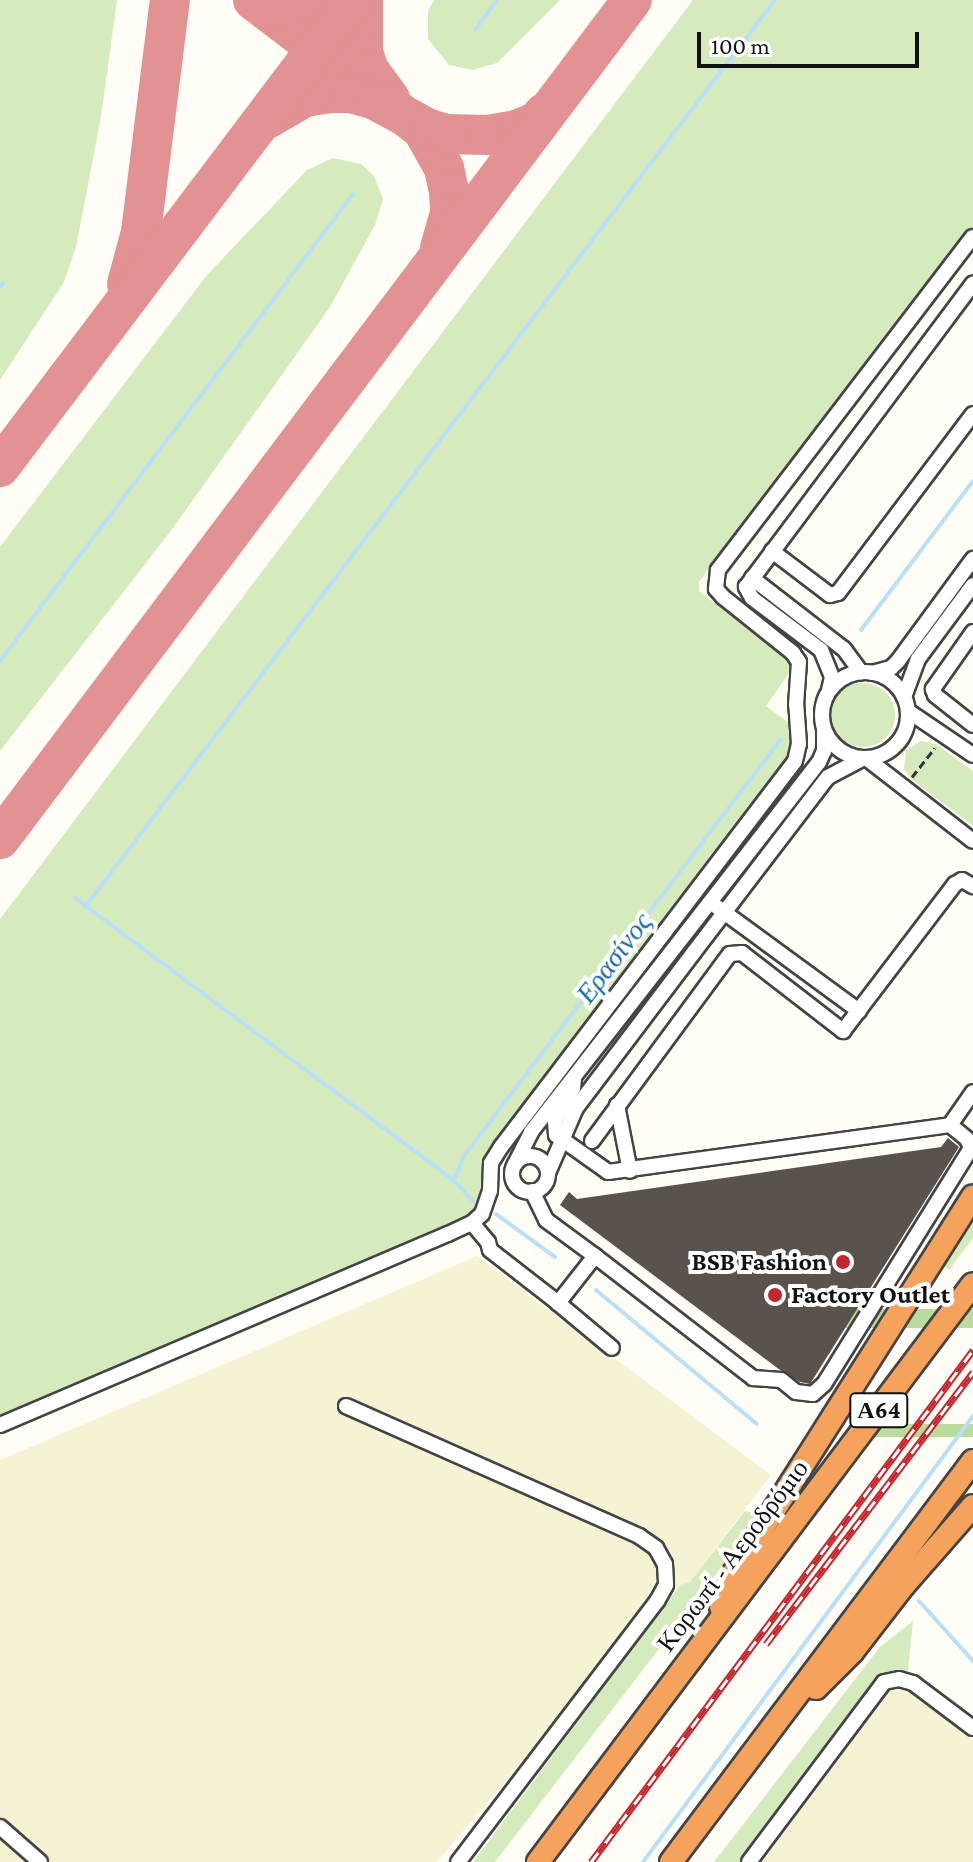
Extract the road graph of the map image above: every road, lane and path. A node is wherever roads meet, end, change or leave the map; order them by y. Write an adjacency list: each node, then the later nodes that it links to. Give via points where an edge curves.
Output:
1 (973, 237): 34 (street, via 716,576 716,589 723,597 799,662 795,761 501,1147 491,1163 482,1214)
2 (973, 284): 4 (street)
3 (973, 414): 4 (street, via 838,593 830,595)
4 (772, 551): 6 (street)
5 (973, 559): 9 (street, via 898,661 891,668)
6 (752, 578): 9 (street); 10 (street, via 748,594 821,650 832,677)
7 (973, 585): 11 (street, via 918,659)
8 (973, 632): 12 (street, via 933,689)
9 (866, 672): 10 (street, via 846,676); 11 (street, via 894,683)
10 (829, 690): 13 (street, via 821,714)
11 (906, 704): 15 (street); 16 (street, via 907,725 897,743)
12 (973, 725)
13 (824, 730): 16 (street, via 839,750); 20 (street, via 819,762)
14 (938, 744): 17 (path)
15 (973, 755)
16 (864, 758): 18 (street); 21 (street, via 828,777)
17 (910, 780)
18 (973, 841)
19 (973, 886): 22 (street, via 962,880 955,884)
20 (710, 902): 21 (street); 23 (street)
21 (725, 912): 22 (street); 27 (street, via 576,1108)
22 (859, 1011): 25 (street, via 843,1031 742,953 730,954)
23 (574, 1079): 27 (street, via 555,1121); 29 (street, via 525,1141)
24 (973, 1092): 26 (street)
25 (617, 1105): 28 (street); 30 (street)
26 (950, 1125): 30 (street); 35 (street, via 967,1139 968,1156 813,1394 802,1394 781,1380 753,1378)
27 (560, 1141): 30 (street, via 608,1172); 31 (street)
28 (592, 1141)
29 (515, 1164): 31 (street, via 535,1156); 32 (street, via 514,1180 521,1189)
30 (630, 1171)
31 (548, 1173): 32 (street, via 546,1183)
32 (532, 1191): 35 (street, via 546,1220)
33 (973, 1196): 43 (highway, via 734,1573)
34 (472, 1223): 37 (street, via 490,1250); 40 (street)
35 (595, 1256): 37 (street)
36 (973, 1284): 43 (highway, Κορωπί - Αεροδρόμιο / Α64)
37 (558, 1303): 38 (street)
38 (612, 1348)
39 (346, 1406): 48 (street, via 639,1536 656,1548 665,1564 666,1585 657,1601)
40 (0, 1425)
41 (973, 1461): 45 (highway)
42 (973, 1506): 45 (highway, via 852,1652)
43 (712, 1630): 49 (highway, Κορωπί - Αεροδρόμιο / Α64)
44 (973, 1728): 51 (street, via 913,1683 884,1682)
45 (754, 1752): 50 (highway)
46 (0, 1827): 47 (street)
47 (40, 1862)
48 (458, 1862)
49 (538, 1862)
50 (671, 1862)
51 (749, 1862)

